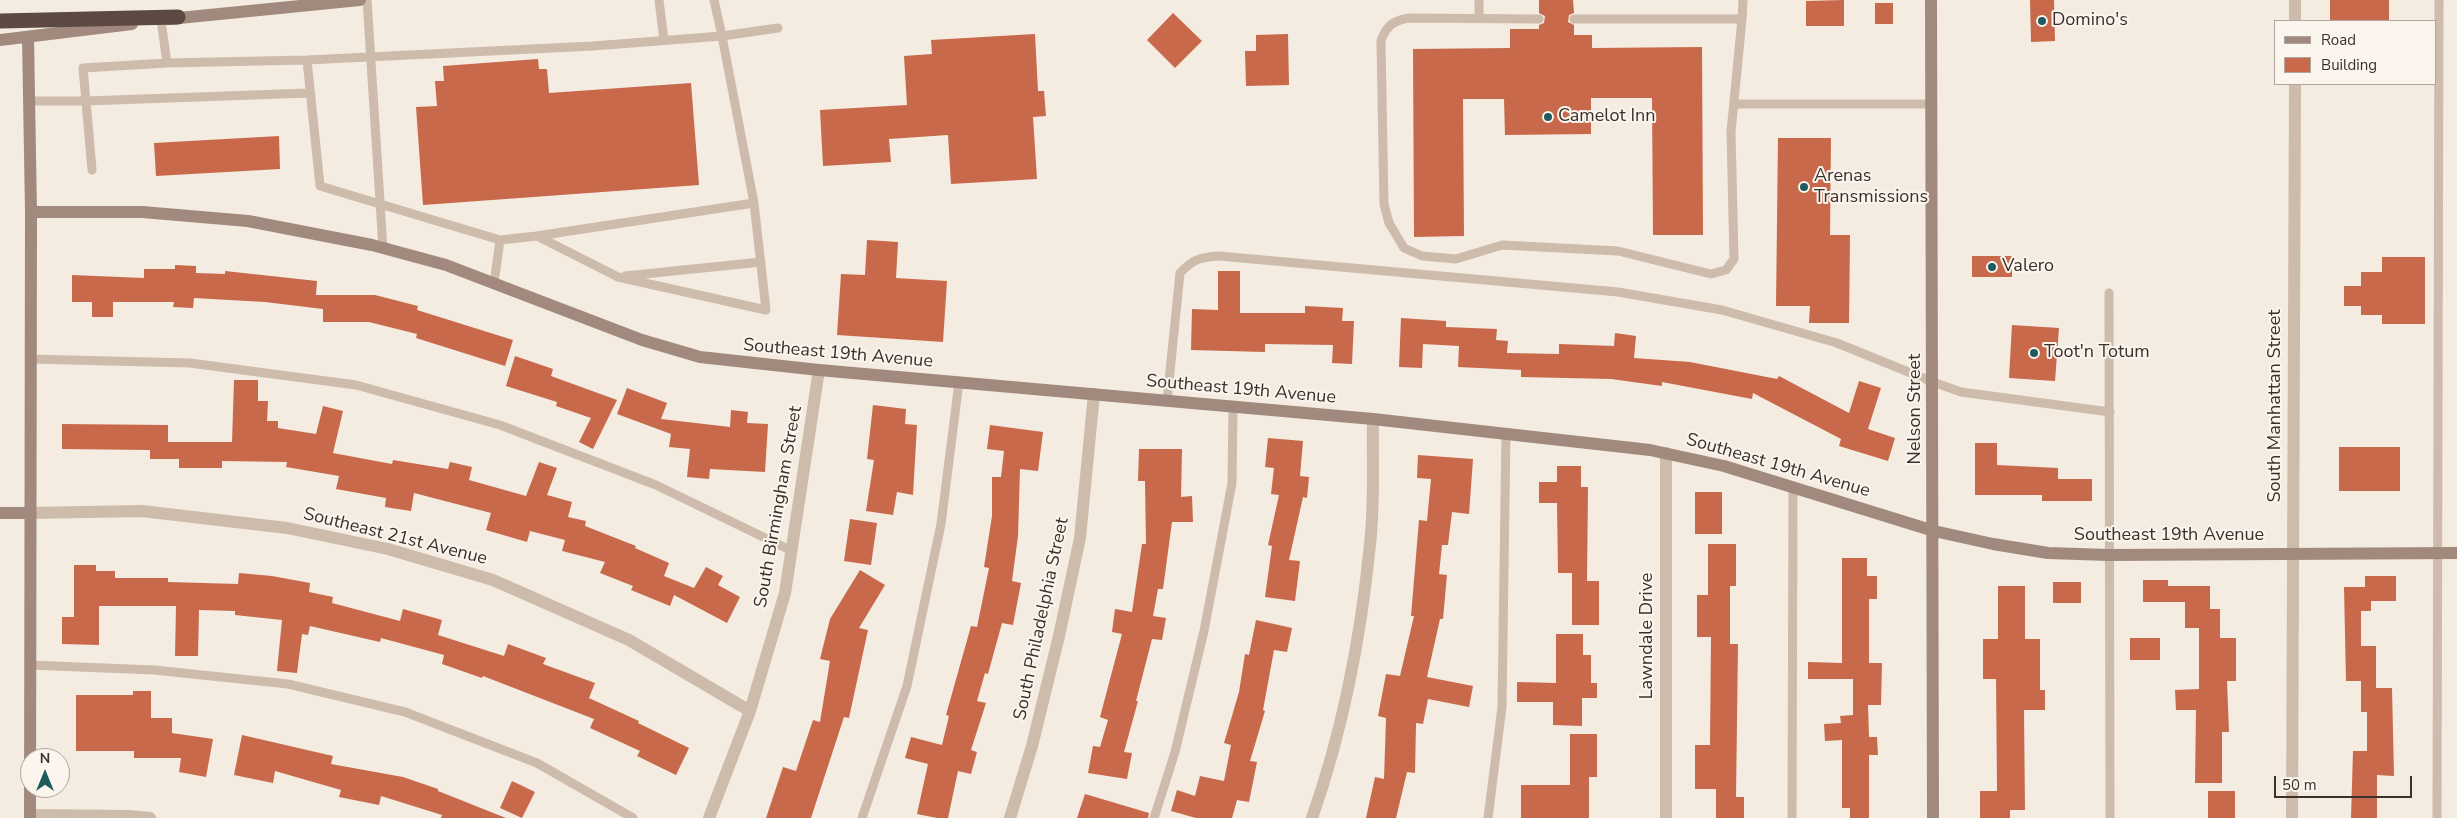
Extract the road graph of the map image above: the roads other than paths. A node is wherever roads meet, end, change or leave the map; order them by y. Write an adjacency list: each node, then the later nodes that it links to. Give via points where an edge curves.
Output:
1 (360, 0): 10 (street)
2 (367, 0): 23 (lane)
3 (659, 0): 22 (lane)
4 (714, 0): 19 (lane)
5 (1479, 0): 11 (lane)
6 (1743, 0): 14 (lane)
7 (1931, 0): 31 (street, Nelson Street)
8 (2295, 0): 16 (street)
9 (2439, 0): 60 (lane)
10 (178, 17): 15 (street); 17 (highway)
11 (1479, 19): 12 (lane); 30 (lane, via 1399,20 1384,31 1384,204 1388,223 1404,248 1422,256 1456,259 1512,246 1618,251 1711,274 1726,270 1734,259 1731,132)
12 (1539, 19)
13 (1574, 19): 14 (lane)
14 (1742, 19): 30 (lane)
15 (161, 20): 20 (street); 25 (lane)
16 (2295, 20)
17 (0, 21)
18 (778, 28): 19 (lane)
19 (722, 36): 22 (lane); 33 (lane)
20 (28, 37): 21 (street); 28 (street)
21 (0, 40)
22 (664, 40): 23 (lane)
23 (371, 59): 24 (lane); 34 (lane)
24 (307, 60): 25 (lane); 27 (lane)
25 (167, 63): 29 (lane, via 83,68)
26 (2294, 85): 59 (street, South Manhattan Street)
27 (309, 92): 29 (lane); 34 (lane, via 320,186)
28 (29, 101): 29 (lane); 35 (street)
29 (86, 101): 32 (lane)
30 (1734, 104): 31 (lane)
31 (1932, 104): 46 (street, Nelson Street)
32 (92, 170)
33 (754, 203): 36 (lane); 39 (lane)
34 (381, 205): 37 (lane); 38 (lane)
35 (31, 212): 38 (street, Southeast 19th Avenue, via 142,212 248,221); 43 (street)
36 (537, 236): 37 (lane); 40 (lane)
37 (500, 240): 41 (lane)
38 (383, 248): 41 (street, Southeast 19th Avenue, via 446,265)
39 (760, 262): 40 (lane); 40 (lane, via 766,310)
40 (618, 277)
41 (494, 284): 44 (street, Southeast 19th Avenue, via 642,340 700,357)
42 (2109, 293): 50 (lane)
43 (30, 359): 56 (street); 58 (lane, via 190,363 356,385 500,425 656,485)
44 (819, 370): 45 (street, Southeast 19th Avenue); 58 (street, South Birmingham Street)
45 (958, 382): 47 (street, Southeast 19th Avenue); 69 (lane, via 941,524 907,686)
46 (1933, 382): 48 (lane, via 1837,343 1722,310 1618,292 1219,256 1191,261 1180,273); 50 (lane, via 1961,392); 57 (street, Nelson Street)
47 (1094, 394): 48 (street, Southeast 19th Avenue); 70 (street, South Philadelphia Street, via 1080,538 1037,727)
48 (1167, 401): 49 (street, Southeast 19th Avenue)
49 (1232, 407): 51 (street, Southeast 19th Avenue); 71 (lane, via 1232,483 1204,631 1175,752)
50 (2110, 412): 62 (lane)
51 (1373, 419): 52 (street, Southeast 19th Avenue); 72 (street, via 1371,542 1359,632 1340,721)
52 (1506, 433): 53 (street, Southeast 19th Avenue); 73 (lane, via 1502,707)
53 (1666, 453): 54 (street, Southeast 19th Avenue); 74 (street, Lawndale Drive)
54 (1793, 487): 57 (street, Southeast 19th Avenue); 75 (lane)
55 (0, 513): 56 (street, Southeast 21st Avenue)
56 (29, 513): 63 (street); 64 (street, Southeast 21st Avenue, via 160,513 287,528 388,550 493,580 629,640)
57 (1934, 531): 62 (street, Southeast 19th Avenue, via 2048,552); 76 (street, Nelson Street)
58 (792, 551): 64 (street, South Birmingham Street, via 785,593)
59 (2293, 553): 60 (street, Southeast 19th Avenue); 62 (street, Southeast 19th Avenue); 78 (street, South Manhattan Street)
60 (2438, 553): 61 (street, Southeast 19th Avenue); 79 (lane)
61 (2457, 553)
62 (2109, 555): 77 (lane)
63 (29, 665): 65 (street); 67 (lane, via 154,670 288,684 405,712 537,763)
64 (750, 711): 68 (street, South Birmingham Street)
65 (30, 817): 66 (street)
66 (150, 818)
67 (633, 818)
68 (709, 818)
69 (862, 818)
70 (1010, 818)
71 (1154, 818)
72 (1312, 818)
73 (1488, 818)
74 (1666, 818)
75 (1792, 818)
76 (1933, 818)
77 (2110, 818)
78 (2292, 818)
79 (2437, 818)

